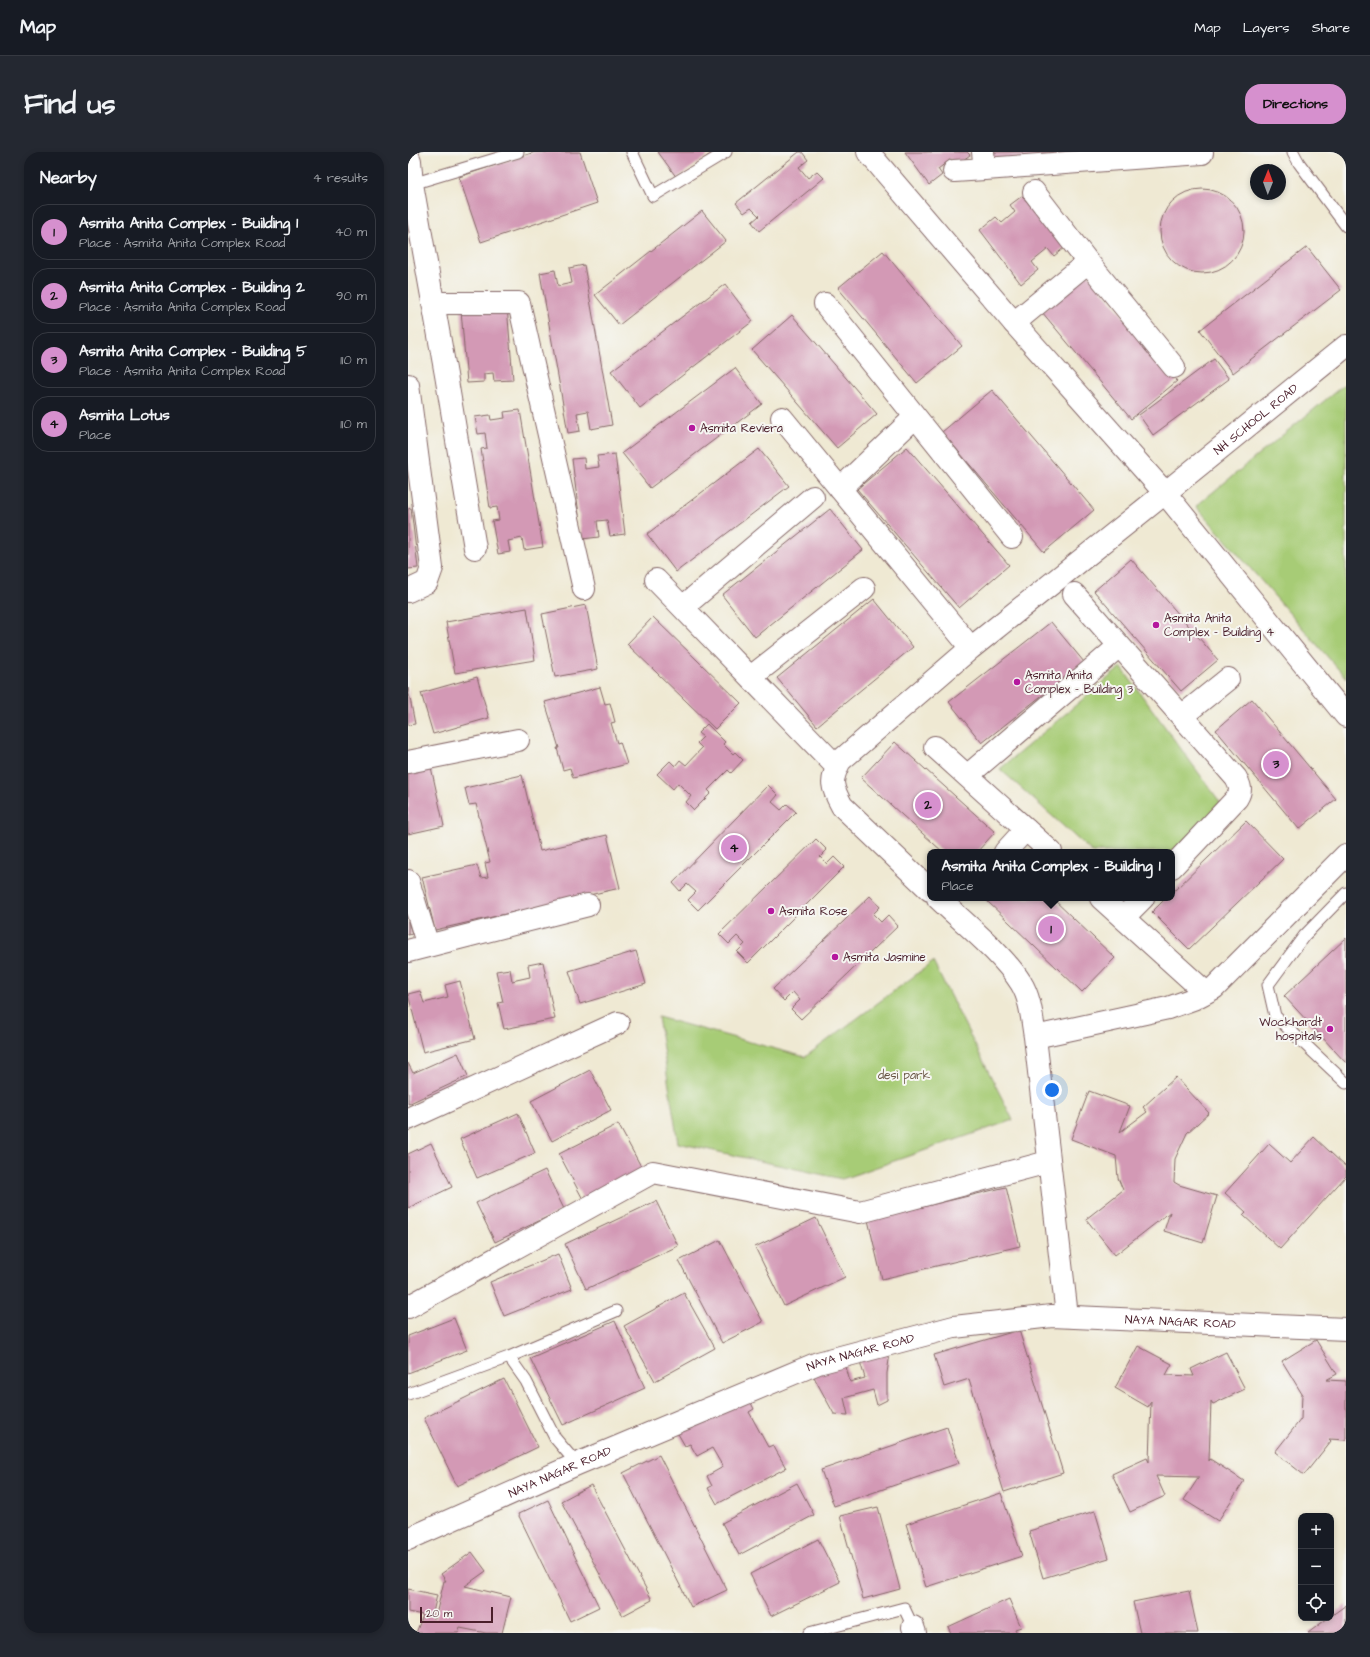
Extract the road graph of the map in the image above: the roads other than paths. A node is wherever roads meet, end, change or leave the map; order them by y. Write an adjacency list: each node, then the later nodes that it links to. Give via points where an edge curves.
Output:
1 (518, 152): 10 (lane)
2 (632, 152): 3 (lane, via 653,196)
3 (726, 152)
4 (868, 152): 16 (street)
5 (1202, 152): 8 (street)
6 (1293, 152): 12 (lane)
7 (408, 156): 10 (street)
8 (984, 161): 9 (street)
9 (954, 171)
10 (412, 184): 14 (street)
11 (1034, 192): 13 (street)
12 (1346, 226)
13 (1088, 262): 16 (street); 18 (street)
14 (433, 303): 26 (street); 29 (street, via 519,302)
15 (825, 304): 20 (street)
16 (1014, 323): 23 (street)
17 (1346, 346): 23 (street, NH SCHOOL ROAD)
18 (1174, 367)
19 (408, 385): 30 (street, via 432,568 428,582)
20 (915, 417): 22 (street); 25 (street)
21 (782, 418): 22 (street)
22 (840, 489): 34 (street)
23 (1165, 493): 34 (street, NH SCHOOL ROAD); 38 (street)
24 (813, 497): 32 (street)
25 (1012, 537)
26 (475, 548)
27 (656, 580): 32 (street)
28 (864, 588): 35 (street)
29 (584, 589)
30 (408, 591)
31 (1074, 594): 33 (street)
32 (683, 607): 35 (street)
33 (1119, 646): 37 (street); 43 (street)
34 (971, 648): 42 (street, NH SCHOOL ROAD, via 840,761)
35 (751, 678): 42 (street)
36 (1228, 679): 37 (street)
37 (1182, 716): 48 (street, via 1236,778 1241,792)
38 (1346, 716)
39 (518, 740): 41 (street)
40 (935, 747): 43 (street)
41 (408, 762)
42 (837, 767): 50 (street, via 833,776 834,791 842,806)
43 (967, 776): 44 (street)
44 (1026, 829): 45 (street); 46 (street)
45 (1008, 849)
46 (1047, 849)
47 (1346, 855): 58 (street, via 1214,988)
48 (1175, 864)
49 (408, 881): 57 (street)
50 (927, 887)
51 (1346, 893): 61 (lane, via 1304,936 1268,986 1275,1016)
52 (941, 901): 60 (street, via 1005,961 1022,984)
53 (1104, 901): 56 (street)
54 (1139, 901): 56 (street)
55 (588, 905): 57 (street)
56 (1123, 918): 58 (street)
57 (418, 949)
58 (1205, 992): 60 (street, via 1168,1008)
59 (618, 1023): 62 (street)
60 (1035, 1037): 63 (street)
61 (1346, 1083)
62 (408, 1119)
63 (1048, 1162): 64 (street, via 860,1212 653,1172); 66 (street)
64 (408, 1307)
65 (616, 1311): 68 (lane)
66 (1067, 1316): 67 (street, NAYA NAGAR ROAD); 70 (street, NAYA NAGAR ROAD, via 954,1327 818,1363)
67 (1346, 1329)
68 (509, 1357): 69 (lane); 70 (lane, via 526,1381 555,1438)
69 (408, 1394)
70 (577, 1464): 71 (street, NAYA NAGAR ROAD)
71 (408, 1539)
72 (914, 1630): 73 (lane, via 904,1608)
73 (809, 1633)

